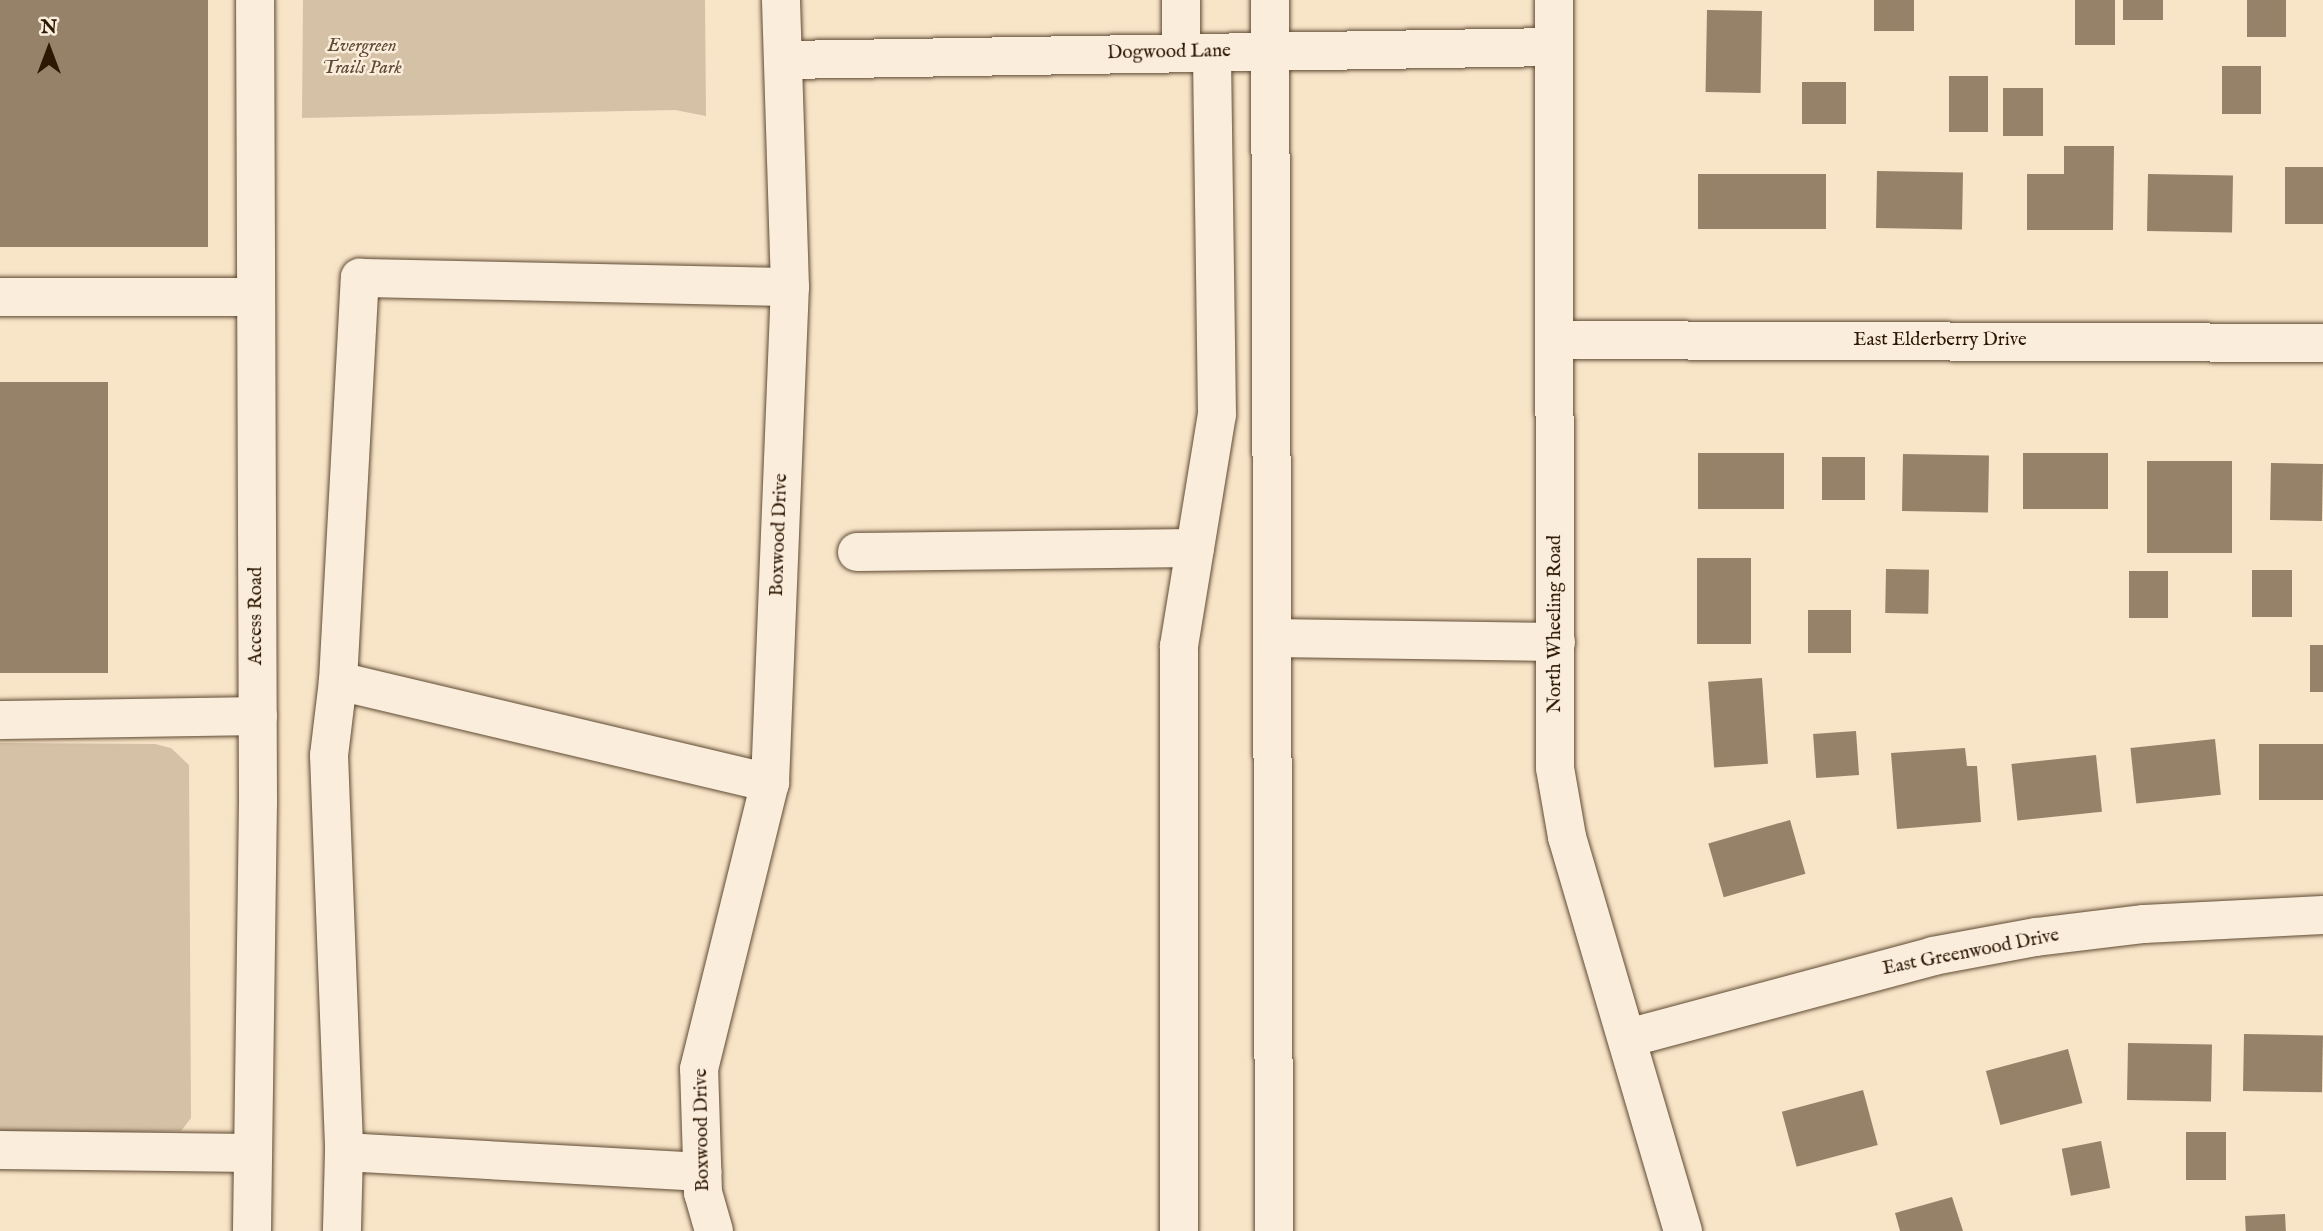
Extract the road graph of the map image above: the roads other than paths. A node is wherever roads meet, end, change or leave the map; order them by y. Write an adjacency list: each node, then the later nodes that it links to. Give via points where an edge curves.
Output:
1 (256, 0): 12 (street, Access Road)
2 (781, 0): 9 (street, Boxwood Drive)
3 (1181, 0): 8 (street)
4 (1270, 0): 7 (street)
5 (1554, 0): 6 (street, North Wheeling Road)
6 (1553, 47): 7 (street, Dogwood Lane); 13 (street, North Wheeling Road)
7 (1269, 51): 8 (street, Dogwood Lane); 17 (street)
8 (1196, 52): 9 (street, Dogwood Lane); 15 (street, via 1217,415)
9 (786, 60): 10 (street, Boxwood Drive)
10 (790, 287): 19 (street, via 360,278); 22 (street, Boxwood Drive)
11 (0, 297): 12 (street)
12 (256, 298): 20 (street, Access Road)
13 (1556, 340): 14 (street, East Elderberry Drive); 18 (street, North Wheeling Road)
14 (2323, 343)
15 (1195, 548): 16 (street); 32 (street, via 1179,646)
16 (857, 552)
17 (1272, 638): 18 (street); 33 (street)
18 (1556, 642): 24 (street, North Wheeling Road, via 1555,768 1567,837)
19 (338, 681): 22 (street); 26 (street, via 329,755)
20 (258, 716): 21 (street); 27 (street, Access Road)
21 (0, 720)
22 (769, 783): 28 (street, Boxwood Drive, via 699,1069)
23 (2323, 915): 24 (street, East Greenwood Drive, via 2144,924 2036,937 1933,957)
24 (1628, 1038): 34 (street, North Wheeling Road)
25 (0, 1150): 27 (street)
26 (344, 1152): 28 (street); 30 (street)
27 (253, 1153): 29 (street, Access Road)
28 (702, 1172): 31 (street, Boxwood Drive)
29 (251, 1231)
30 (342, 1231)
31 (714, 1231)
32 (1179, 1231)
33 (1275, 1231)
34 (1683, 1231)

